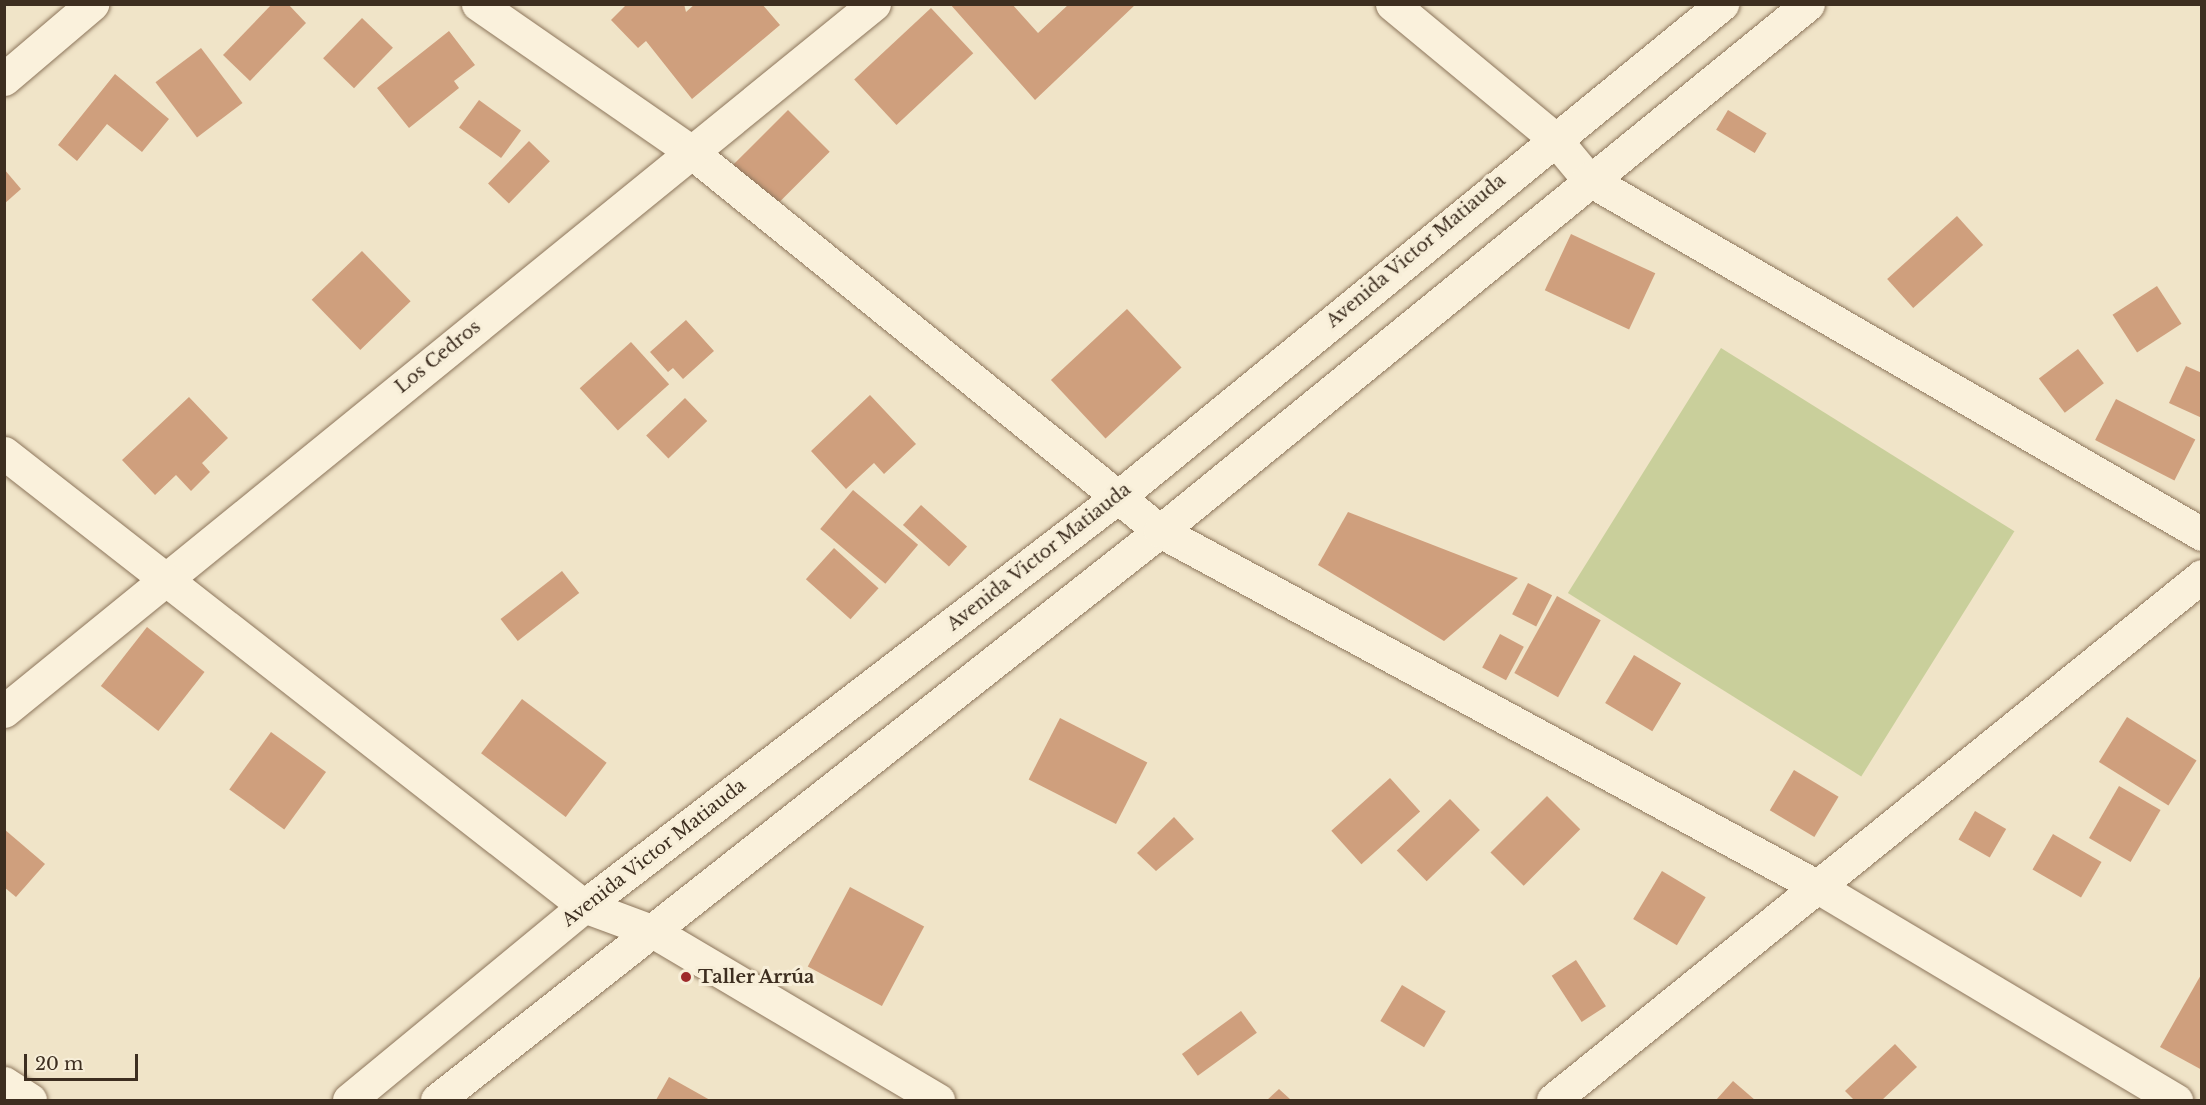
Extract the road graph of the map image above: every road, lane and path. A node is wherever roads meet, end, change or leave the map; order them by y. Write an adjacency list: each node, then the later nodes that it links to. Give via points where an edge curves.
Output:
1 (92, 4): 7 (street)
2 (478, 4): 9 (street)
3 (874, 4): 9 (street, Los Cedros)
4 (1392, 4): 8 (street)
5 (1722, 4): 8 (street, Avenida Victor Matiauda)
6 (1808, 4): 10 (street)
7 (4, 79)
8 (1554, 138): 10 (street); 12 (street, Avenida Victor Matiauda)
9 (690, 151): 12 (street); 16 (street, Los Cedros)
10 (1588, 179): 13 (street); 14 (street)
11 (4, 453): 16 (street)
12 (1118, 498): 13 (street); 19 (street, Avenida Victor Matiauda)
13 (1160, 531): 18 (street); 20 (street)
14 (2202, 534)
15 (2202, 576): 18 (street)
16 (168, 577): 17 (street, Los Cedros); 19 (street)
17 (4, 711)
18 (1818, 887): 26 (street); 27 (street)
19 (584, 906): 20 (street); 23 (street, Avenida Victor Matiauda)
20 (654, 932): 24 (street); 25 (street)
21 (4, 1083): 22 (street)
22 (30, 1101)
23 (349, 1101)
24 (437, 1101)
25 (938, 1101)
26 (1553, 1101)
27 (2176, 1101)

